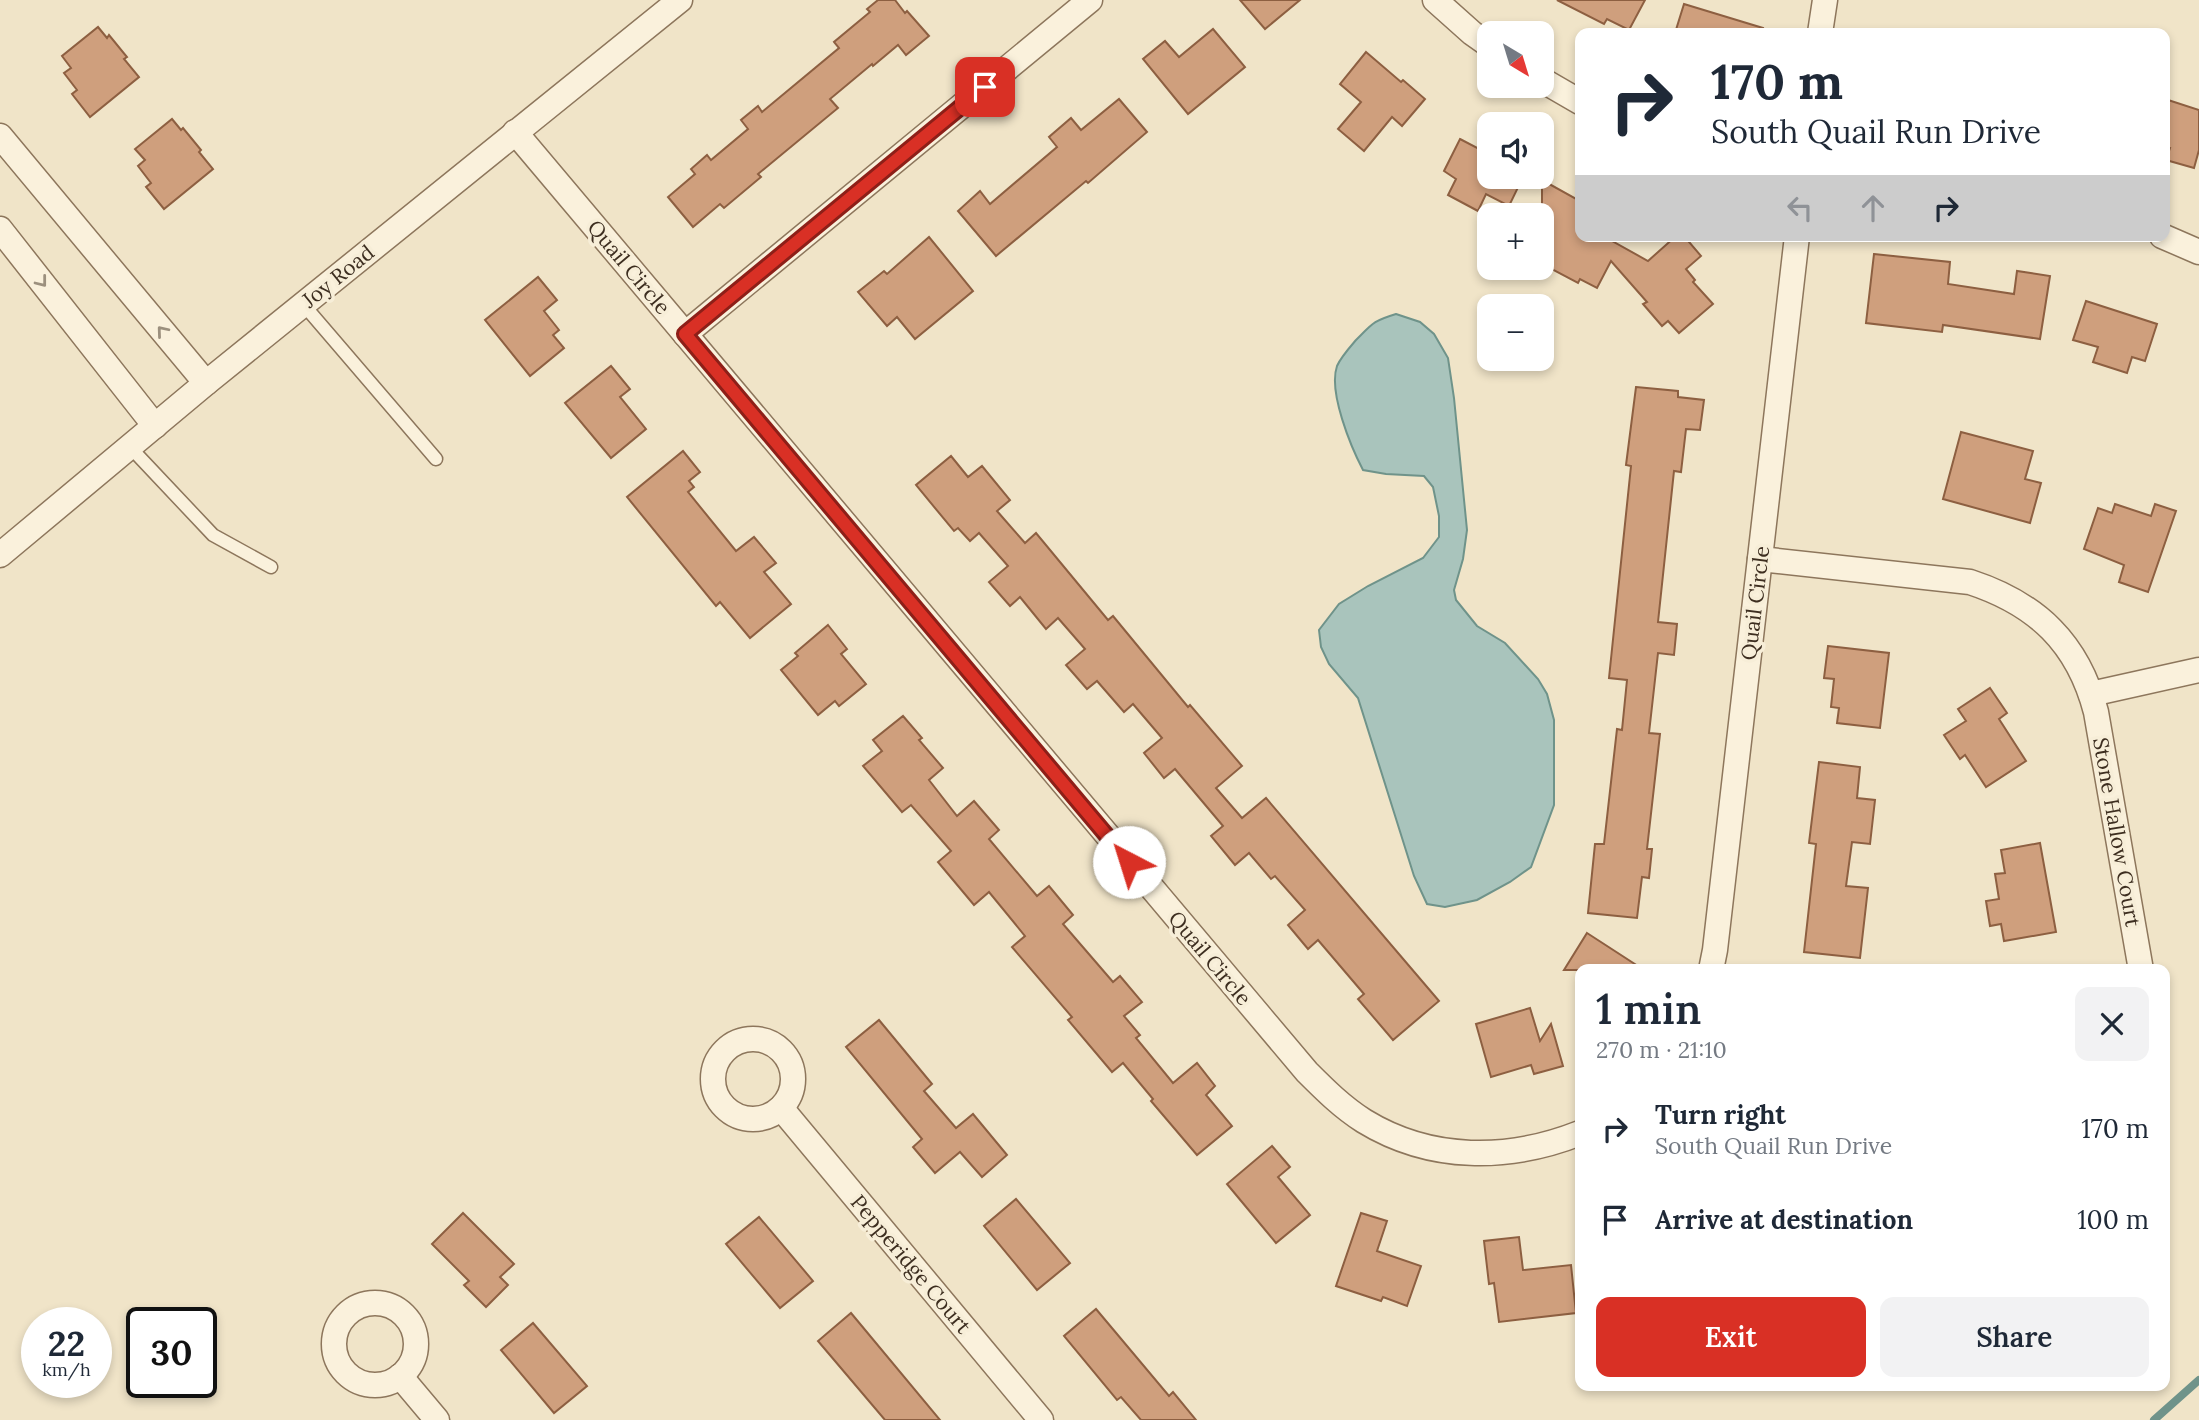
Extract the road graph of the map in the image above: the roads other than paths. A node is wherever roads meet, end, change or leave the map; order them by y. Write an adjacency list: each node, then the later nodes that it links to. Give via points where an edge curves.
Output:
1 (680, 0): 9 (street, Joy Road)
2 (1090, 0): 16 (street)
3 (1435, 0): 6 (street)
4 (1825, 0): 5 (street)
5 (1821, 28)
6 (1477, 37)
7 (1554, 87): 8 (street)
8 (1575, 99)
9 (515, 132): 15 (street, Joy Road); 16 (street, Quail Circle)
10 (0, 136): 17 (street, one-way to 10)
11 (0, 229): 18 (street, one-way to 18)
12 (2170, 240): 14 (street)
13 (1796, 242): 22 (street, Quail Circle)
14 (2199, 253)
15 (303, 304): 17 (street, Joy Road); 20 (lane)
16 (685, 334): 29 (street, Quail Circle, via 1298,1062 1336,1101 1397,1137 1440,1150 1520,1152)
17 (206, 383): 18 (street, Joy Road)
18 (155, 426): 19 (street, Joy Road)
19 (130, 447): 21 (street, Joy Road); 23 (lane, via 214,535)
20 (436, 458)
21 (0, 555)
22 (1760, 558): 25 (street, Stone Hallow Court, via 1970,582 1999,592 2032,611 2054,631 2077,662); 26 (street, Quail Circle)
23 (271, 567)
24 (2199, 670): 25 (street)
25 (2091, 694): 27 (street, Stone Hallow Court)
26 (1712, 964)
27 (2140, 964)
28 (781, 1108): 32 (street, Pepperidge Court)
29 (1575, 1135)
30 (400, 1376): 31 (street)
31 (437, 1420)
32 (1041, 1420)

